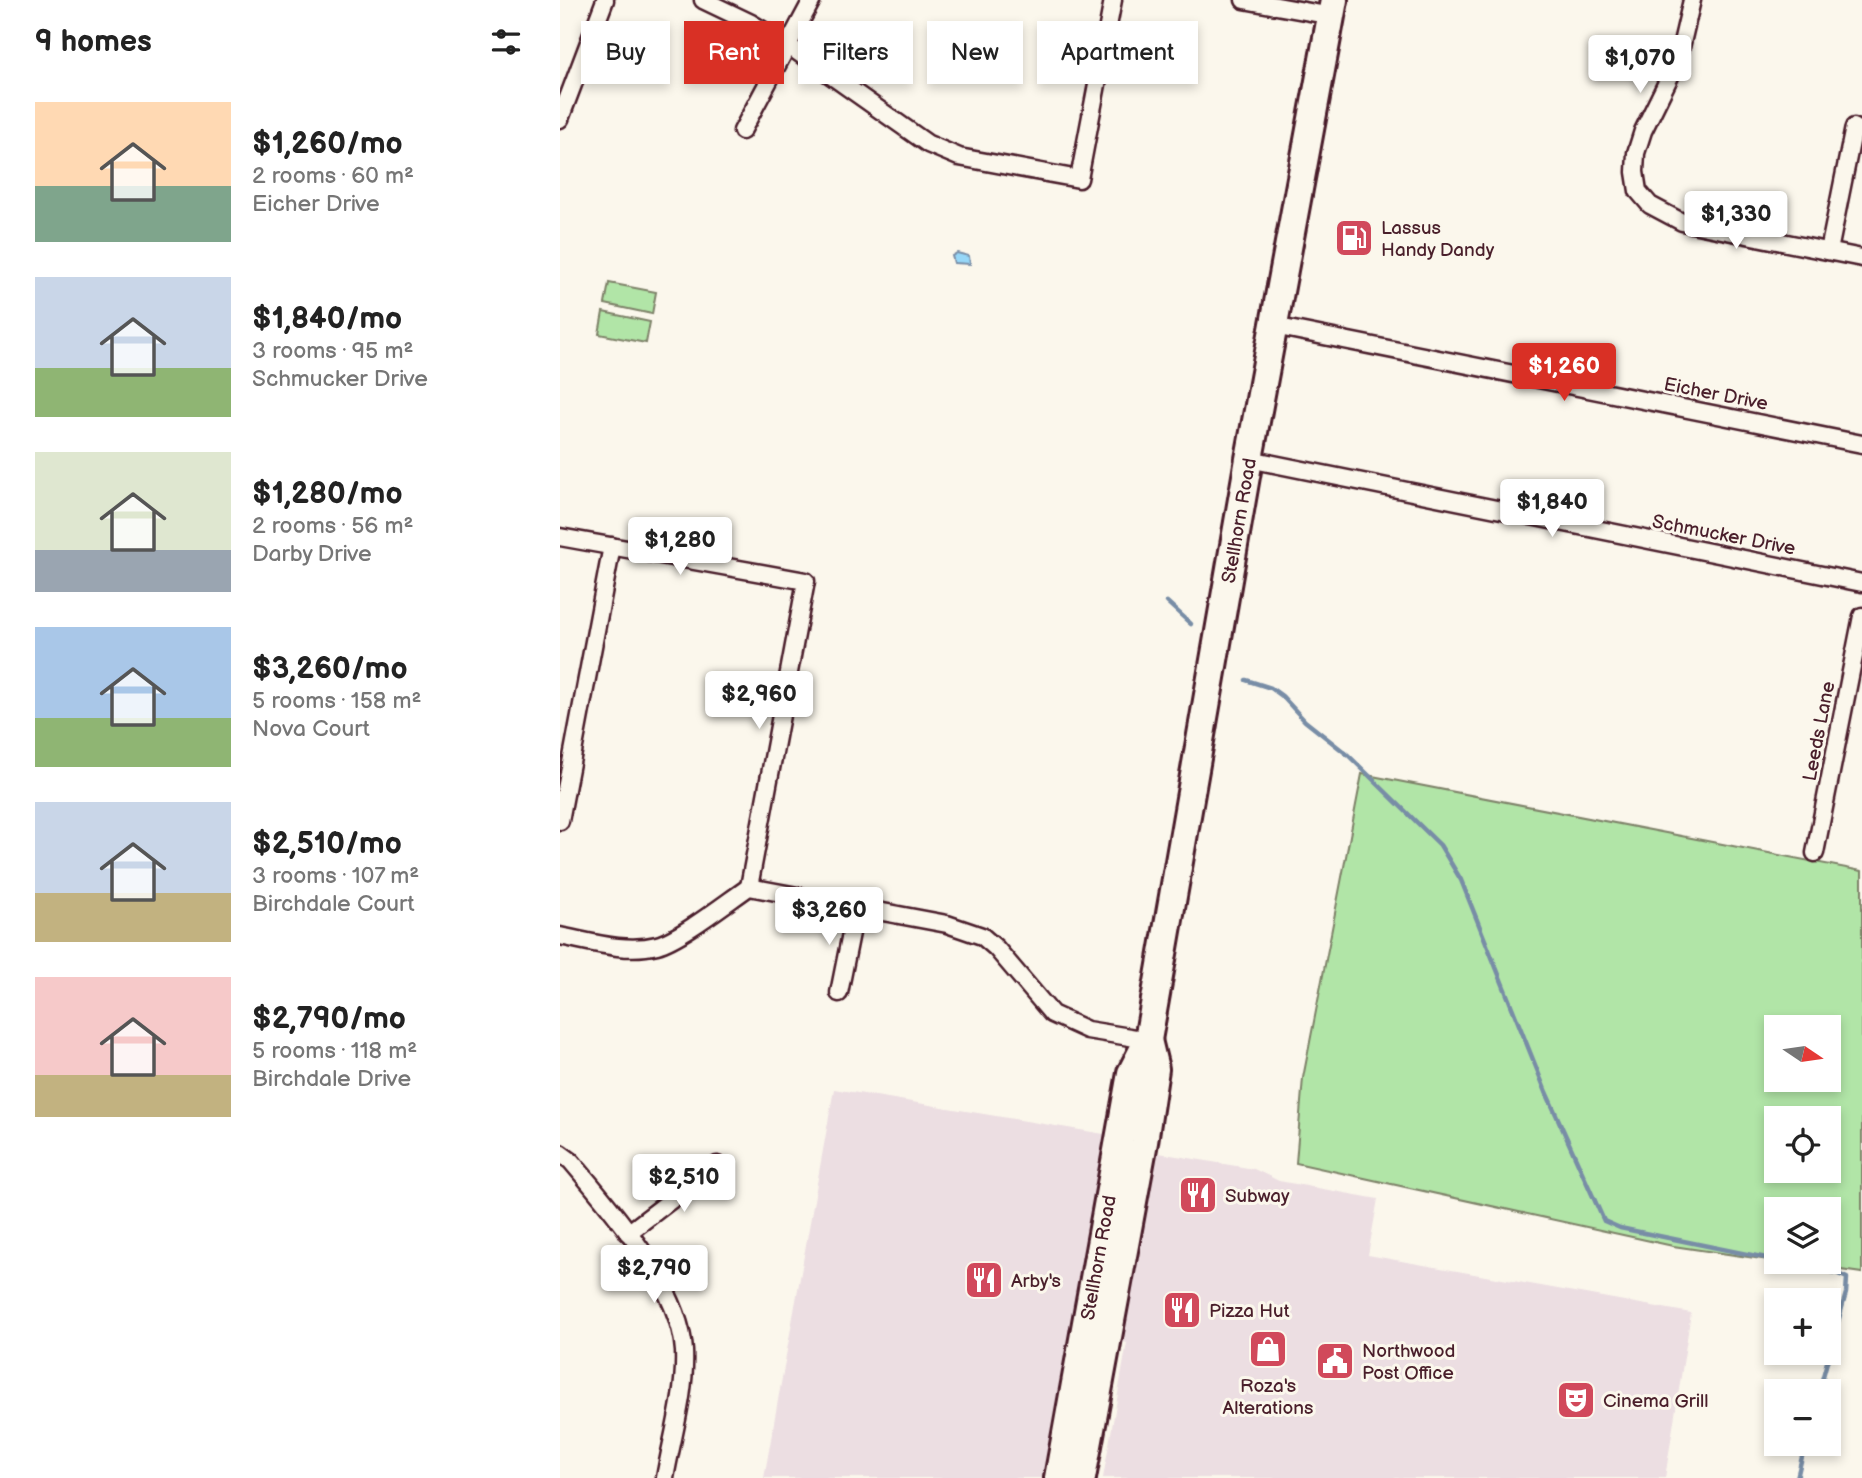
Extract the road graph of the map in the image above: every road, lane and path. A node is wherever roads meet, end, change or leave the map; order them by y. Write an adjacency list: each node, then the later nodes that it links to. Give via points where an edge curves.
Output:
1 (605, 0): 9 (street)
2 (703, 0): 8 (street)
3 (812, 0): 8 (street)
4 (1113, 0): 8 (street, via 1079,179 959,157 928,144)
5 (1244, 0): 7 (street)
6 (1692, 0): 12 (street, via 1678,61 1636,153 1632,193 1682,222)
7 (1333, 8): 14 (main road, Stellhorn Road)
8 (789, 46): 11 (street)
9 (560, 119)
10 (1854, 127): 12 (street)
11 (741, 131)
12 (1829, 251): 13 (street)
13 (1862, 258)
14 (1274, 326): 15 (street, Eicher Drive); 16 (main road, Stellhorn Road)
15 (1862, 444)
16 (1249, 459): 19 (street, Schmucker Drive); 27 (main road, Stellhorn Road)
17 (560, 537): 18 (street)
18 (612, 546): 21 (street); 23 (street, via 806,581)
19 (1862, 583)
20 (1862, 616): 22 (street, Leeds Lane)
21 (560, 821)
22 (1815, 853)
23 (749, 887): 24 (street); 25 (street, via 659,944 614,946)
24 (856, 908): 26 (street); 27 (street, via 947,924 982,936 1052,1014 1087,1030)
25 (560, 936)
26 (839, 993)
27 (1148, 1040): 32 (main road, Stellhorn Road, via 1131,1073); 33 (main road, Stellhorn Road, via 1155,1069)
28 (560, 1153): 30 (street)
29 (718, 1166): 30 (street)
30 (628, 1233): 31 (street, via 670,1296 684,1350 683,1383)
31 (665, 1478)
32 (1058, 1478)
33 (1082, 1478)

